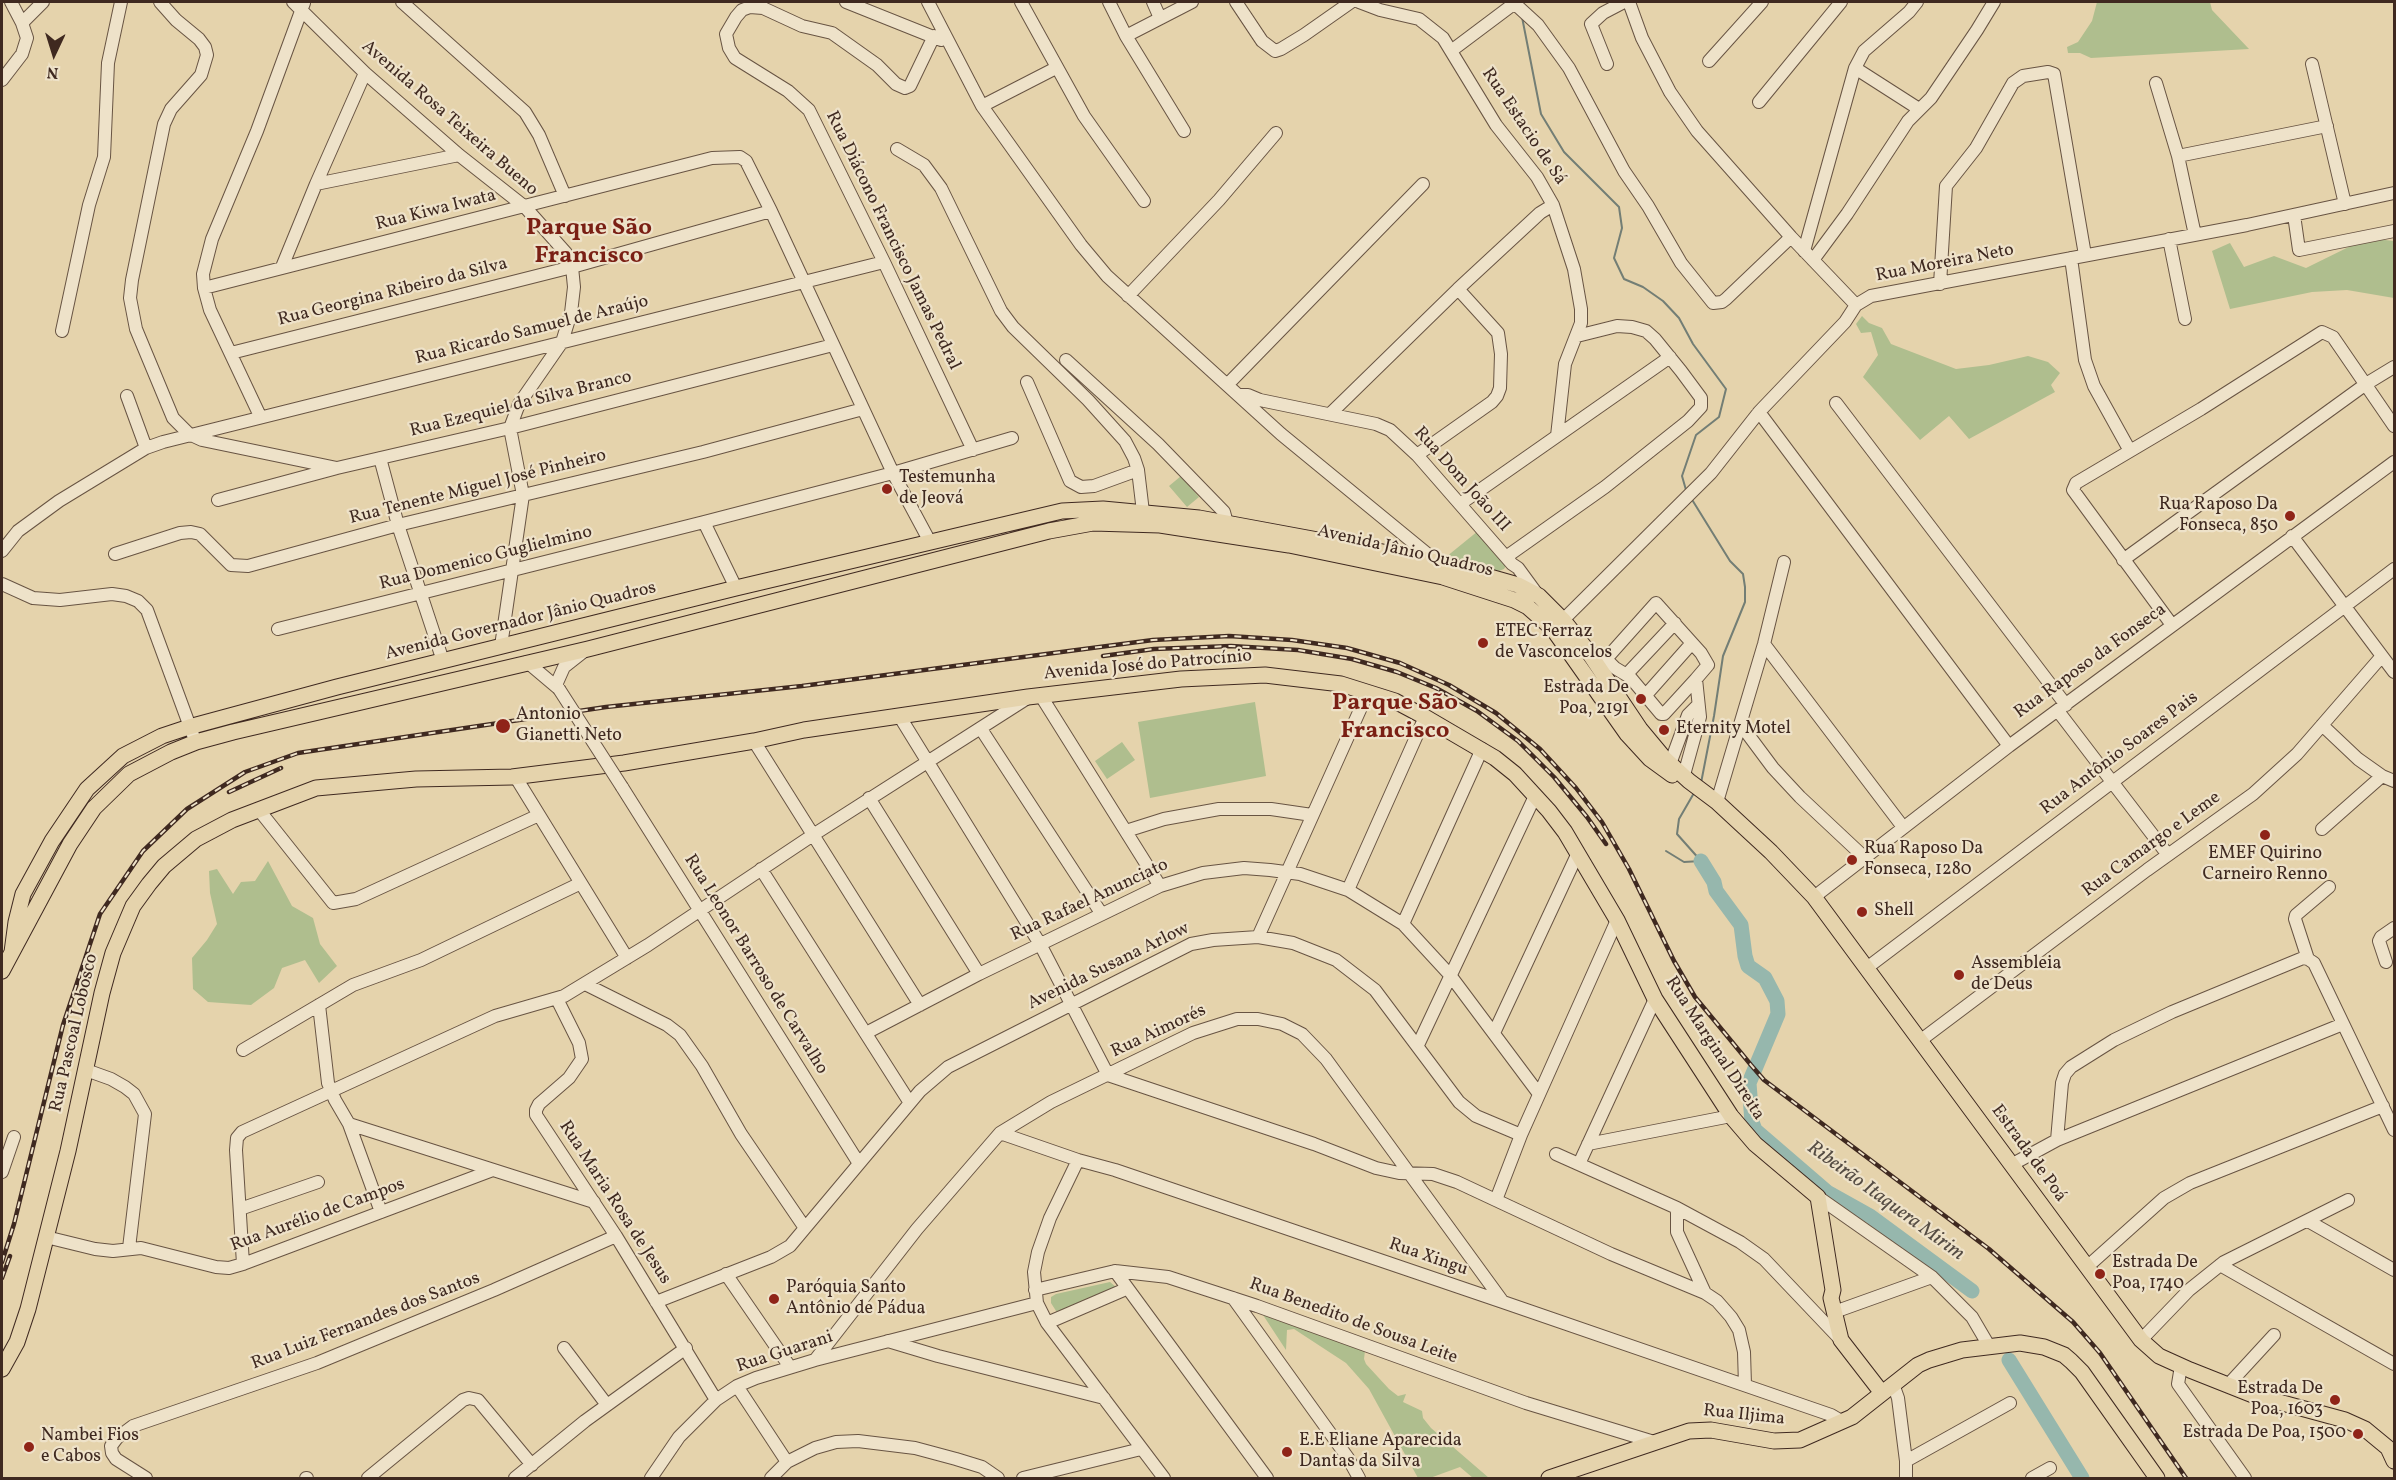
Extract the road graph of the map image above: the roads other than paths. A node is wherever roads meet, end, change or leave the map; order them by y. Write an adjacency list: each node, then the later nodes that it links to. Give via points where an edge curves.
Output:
1 (11, 2): 24 (street)
2 (43, 2): 24 (street)
3 (121, 2): 73 (street, via 108,63 104,157 89,205)
4 (160, 2): 94 (street, via 199,39 207,55 201,75 171,109 164,124 130,298 136,329 173,418)
5 (402, 2): 49 (street, via 525,112)
6 (846, 2): 25 (street)
7 (928, 2): 27 (street)
8 (1021, 2): 32 (street)
9 (1109, 2): 26 (street)
10 (1153, 2): 23 (street)
11 (1192, 2): 23 (street)
12 (1236, 2): 13 (street, via 1271,50 1281,49)
13 (1350, 2)
14 (1359, 2): 28 (street, Rua Estacio de Sá, via 1419,19 1443,38)
15 (1514, 2): 28 (street); 58 (street, via 1538,26 1569,68 1624,171 1681,263 1713,303 1726,299)
16 (1624, 2): 30 (street, via 1591,24)
17 (1629, 2): 58 (street, via 1642,38 1670,92 1697,132)
18 (1762, 2): 29 (street)
19 (1841, 2): 37 (street)
20 (1917, 2): 33 (street, via 1864,51)
21 (1994, 2): 39 (street, via 1931,98)
22 (300, 4): 34 (street, Avenida Rosa Teixeira Bueno); 68 (street, via 257,131 212,239 204,266)
23 (1160, 18): 26 (street)
24 (22, 22): 35 (street, via 26,45)
25 (934, 36): 27 (street); 63 (street, Rua Diácono Francisco Jamas Pedral, via 910,86 905,88 832,33 802,26 763,8 742,10 726,34 735,58 788,91 809,110)
26 (1125, 36): 41 (street)
27 (948, 42): 38 (street)
28 (1451, 51): 52 (street, Rua Estacio de Sá, via 1496,125 1537,177)
29 (1708, 61)
30 (1608, 64)
31 (2312, 64): 40 (street)
32 (1056, 68): 38 (street); 50 (street, via 1084,116)
33 (1855, 68): 39 (street); 61 (street)
34 (365, 74): 44 (street, Avenida Rosa Teixeira Bueno); 46 (street)
35 (2, 80)
36 (2156, 83): 45 (street)
37 (1758, 102)
38 (982, 106): 70 (street, via 1081,244)
39 (1919, 109): 61 (street, via 1847,214)
40 (2327, 126): 45 (street); 51 (street)
41 (1184, 131)
42 (1276, 133): 70 (street)
43 (897, 149): 105 (street, via 924,165 941,188 1012,327 1125,441)
44 (459, 155): 46 (street); 53 (street, Avenida Rosa Teixeira Bueno)
45 (2178, 156): 57 (street)
46 (316, 184): 64 (street)
47 (1423, 184): 82 (street)
48 (2394, 193): 51 (street, Rua Moreira Neto)
49 (565, 196): 53 (street, Rua Kiwa Iwata); 54 (street, Rua Kiwa Iwata, via 712,158 740,157 746,160)
50 (1144, 201)
51 (2345, 204): 55 (street, Rua Moreira Neto)
52 (1553, 205): 69 (street); 74 (street, Rua Estacio de Sá, via 1577,285 1581,323)
53 (525, 207): 64 (street, Rua Kiwa Iwata); 65 (street, Avenida Rosa Teixeira Bueno, via 566,253)
54 (771, 211): 65 (street, Rua Georgina Ribeiro da Silva); 66 (street)
55 (2294, 215): 56 (street, via 2299,250); 57 (street, Rua Moreira Neto)
56 (2394, 231)
57 (2195, 235): 59 (street, Rua Moreira Neto)
58 (1791, 237): 61 (street)
59 (2169, 239): 60 (street, Rua Moreira Neto); 72 (street)
60 (2085, 255): 62 (street, Rua Moreira Neto); 67 (street, via 2054,74 2023,76 2013,83 1976,148 1946,186)
61 (1809, 256): 71 (street)
62 (2071, 258): 67 (street, Rua Moreira Neto); 100 (street, via 2085,360 2094,386)
63 (884, 262): 66 (street, Rua Ricardo Samuel de Araújo); 99 (street, Rua Diácono Francisco Jamas Pedral)
64 (282, 267): 68 (street, Rua Kiwa Iwata)
65 (572, 267): 75 (street, via 571,312); 77 (street, Rua Georgina Ribeiro da Silva)
66 (805, 282): 75 (street, Rua Ricardo Samuel de Araújo); 76 (street)
67 (1940, 284): 71 (street, Rua Moreira Neto, via 1871,296)
68 (204, 288): 77 (street)
69 (1458, 289): 89 (street); 101 (street, via 1498,333 1500,388 1492,402)
70 (1128, 296): 82 (street)
71 (1856, 304): 88 (street, via 1845,322)
72 (2185, 319)
73 (62, 332)
74 (1577, 336): 78 (street, via 1617,326 1632,327 1646,332); 95 (street, Rua Estacio de Sá, via 1565,364)
75 (562, 342): 90 (street, Rua Ricardo Samuel de Araújo); 93 (street, via 519,404)
76 (833, 345): 87 (street); 93 (street, Rua Ezequiel da Silva Branco)
77 (231, 353): 90 (street)
78 (1670, 357): 95 (street); 121 (street, via 1702,402 1699,410)
79 (1066, 360): 114 (street, via 1158,444 1224,512)
80 (2394, 367): 83 (street)
81 (1027, 382): 105 (street, via 1070,481 1087,488)
82 (1228, 384): 84 (street)
83 (2366, 384): 92 (street); 100 (street, via 2333,337 2322,332); 120 (street)
84 (1239, 395): 89 (street, Rua Dom João III); 122 (street)
85 (127, 396): 98 (street)
86 (1836, 403): 160 (street)
87 (863, 409): 106 (street); 107 (street, Rua Tenente Miguel José Pinheiro)
88 (1759, 412): 135 (street, via 1711,473); 169 (street)
89 (1330, 414): 101 (street, Rua Dom João III, via 1376,423 1400,437)
90 (260, 416): 91 (street, Rua Ricardo Samuel de Araújo)
91 (229, 424): 94 (street, Rua Ricardo Samuel de Araújo); 97 (street)
92 (2394, 426)
93 (510, 428): 102 (street, Rua Ezequiel da Silva Branco); 107 (street)
94 (189, 434): 97 (street); 98 (street, Rua Ricardo Samuel de Araújo)
95 (1557, 436): 109 (street)
96 (1012, 438): 99 (street, Rua Domenico Guglielmino)
97 (229, 446): 104 (street)
98 (147, 448): 118 (street, Rua Ricardo Samuel de Araújo, via 59,501 18,531)
99 (973, 450): 106 (street, Rua Domenico Guglielmino)
100 (2130, 451): 120 (street, via 2076,483 2073,490)
101 (1417, 454): 109 (street, Rua Dom João III)
102 (380, 458): 104 (street, Rua Ezequiel da Silva Branco); 115 (street)
103 (2394, 462): 116 (street, Rua Raposo da Fonseca)
104 (337, 468): 108 (street, Rua Ezequiel da Silva Branco)
105 (1138, 470): 110 (street)
106 (893, 473): 113 (street, Rua Domenico Guglielmino); 117 (street)
107 (522, 495): 115 (street, Rua Tenente Miguel José Pinheiro); 125 (street)
108 (218, 500)
109 (1460, 504): 121 (street, Rua Dom João III)
110 (1143, 512): 111 (main road, Avenida Governador Jânio Quadros); 112 (main road, Avenida Governador Jânio Quadros)
111 (1079, 517): 112 (main road, Avenida Governador Jânio Quadros, via 1116,522); 117 (main road, Avenida Governador Jânio Quadros, via 1062,511); 131 (main road, Avenida Governador Jânio Quadros)
112 (1160, 519): 114 (main road, Avenida Jânio Quadros); 130 (main road, Avenida Jânio Quadros, via 1443,577)
113 (704, 522): 125 (street, Rua Domenico Guglielmino); 128 (street)
114 (1227, 523): 122 (main road, Avenida Jânio Quadros)
115 (398, 525): 119 (street, Rua Tenente Miguel José Pinheiro, via 239,567 226,562 200,534 191,532); 129 (street)
116 (2292, 536): 132 (street); 137 (street, Rua Raposo da Fonseca)
117 (930, 542): 128 (main road, Avenida Governador Jânio Quadros)
118 (2, 551)
119 (115, 554)
120 (2122, 560): 137 (street)
121 (1509, 561): 127 (street, Rua Dom João III); 130 (street, Rua Dom João III, via 1518,568)
122 (1437, 562): 127 (main road, Avenida Jânio Quadros)
123 (1784, 562): 142 (street)
124 (2394, 569): 132 (street, Rua Antônio Soares Pais)
125 (512, 572): 129 (street, Rua Domenico Guglielmino); 143 (street)
126 (2, 584): 165 (street, via 33,598 60,600 112,594 138,602 147,610)
127 (1518, 585): 130 (main road, Avenida Jânio Quadros)
128 (738, 588): 131 (main road); 133 (main road, Avenida Governador Jânio Quadros); 134 (main road)
129 (419, 593): 138 (street, Rua Domenico Guglielmino); 146 (street)
130 (1533, 601): 135 (main road, Avenida Jânio Quadros); 159 (main road, Avenida Jânio Quadros)
131 (762, 604): 134 (main road, Avenida Governador Jânio Quadros)
132 (2345, 606): 145 (street); 178 (street, Rua Antônio Soares Pais)
133 (652, 610): 139 (main road, Avenida Governador Jânio Quadros); 140 (main road, via 644,627)
134 (730, 612): 140 (main road, Avenida Governador Jânio Quadros)
135 (1563, 620): 156 (main road, Avenida Jânio Quadros)
136 (1675, 623): 141 (street); 150 (street); 150 (street, via 1656,603 1606,659)
137 (2172, 625): 160 (street, Rua Raposo da Fonseca)
138 (278, 629)
139 (567, 630): 143 (main road, Avenida Governador Jânio Quadros); 147 (main road, via 527,647)
140 (623, 640): 144 (main road, Avenida Governador Jânio Quadros)
141 (1692, 643): 151 (street, via 1708,665); 155 (street)
142 (1764, 644): 163 (street); 185 (street)
143 (501, 646): 146 (main road, Avenida Governador Jânio Quadros); 148 (main road)
144 (588, 649): 147 (main road, Avenida Governador Jânio Quadros); 152 (street, via 564,667)
145 (2382, 656): 149 (street); 164 (street, Rua Camargo e Leme)
146 (443, 661): 165 (main road, Avenida Governador Jânio Quadros)
147 (527, 662): 148 (main road, Avenida Governador Jânio Quadros); 152 (street, Rua Leonor Barroso de Carvalho)
148 (497, 669): 168 (main road, Avenida Governador Jânio Quadros)
149 (2394, 672)
150 (1627, 674): 155 (street)
151 (1696, 679): 155 (street, via 1664,714); 158 (street)
152 (558, 687): 201 (street, Rua Leonor Barroso de Carvalho, bridge)
153 (1368, 692): 154 (main road, Avenida José do Patrocínio, via 1266,675 1181,679); 162 (main road, Avenida José do Patrocínio); 184 (street)
154 (1035, 696): 157 (main road, Avenida José do Patrocínio); 166 (street); 187 (street)
155 (1645, 696)
156 (1624, 702): 159 (main road); 173 (main road, Avenida Jânio Quadros, via 1640,729)
157 (991, 704): 161 (main road, Avenida José do Patrocínio); 166 (street)
158 (1698, 705): 173 (street, via 1688,715); 177 (street)
159 (1608, 706): 177 (main road, Avenida Jânio Quadros, via 1650,759 1683,781)
160 (2062, 708): 169 (street, Rua Raposo da Fonseca); 178 (street)
161 (900, 717): 167 (main road, Avenida José do Patrocínio); 171 (street)
162 (1425, 717): 170 (main road, Avenida José do Patrocínio); 198 (street)
163 (1741, 725): 181 (street); 191 (street, via 1800,797)
164 (2322, 725): 175 (street); 190 (street, Rua Camargo e Leme, via 2258,790)
165 (189, 727): 168 (street); 196 (main road, Avenida Governador Jânio Quadros, via 123,756 106,770 67,817)
166 (985, 727): 171 (street); 202 (street)
167 (754, 741): 172 (main road, Avenida José do Patrocínio); 188 (street)
168 (196, 742): 200 (main road, Avenida Governador Jânio Quadros, via 129,774 111,789 70,844)
169 (2008, 746): 185 (street, Rua Raposo da Fonseca)
170 (1482, 749): 179 (main road, Avenida José do Patrocínio, via 1515,774); 204 (street)
171 (926, 762): 180 (street); 207 (street)
172 (624, 763): 174 (main road, Rua Pascoal Lobosco)
173 (1671, 764): 177 (main road, Avenida Jânio Quadros)
174 (515, 776): 182 (main road, Rua Pascoal Lobosco, via 346,784 316,788); 183 (street)
175 (2382, 776): 176 (street); 186 (street)
176 (2394, 781)
177 (1692, 782): 181 (main road, Estrada de Poá)
178 (2112, 783): 190 (street); 212 (street, Rua Antônio Soares Pais)
179 (1535, 796): 189 (main road, Avenida José do Patrocínio); 214 (street)
180 (869, 798): 188 (street); 213 (street)
181 (1718, 802): 199 (main road, Estrada de Poá)
182 (259, 810): 183 (street, via 333,903 356,899); 227 (main road, Rua Pascoal Lobosco, via 232,820 181,849 133,906 113,953)
183 (539, 815): 194 (street)
184 (1312, 815): 187 (street, via 1271,809 1219,809); 193 (street)
185 (1903, 826): 191 (street, Rua Raposo da Fonseca)
186 (2322, 829)
187 (1126, 831): 195 (street)
188 (813, 835): 192 (street); 219 (street)
189 (1577, 855): 203 (main road, Avenida José do Patrocínio); 223 (street)
190 (2168, 855): 224 (street, Rua Camargo e Leme)
191 (1864, 857): 199 (street, Rua Raposo da Fonseca)
192 (761, 869): 201 (street); 222 (street)
193 (1287, 872): 195 (street, Rua Rafael Anunciato, via 1224,870); 198 (street, Rua Rafael Anunciato); 206 (street)
194 (581, 883): 208 (street); 218 (street, via 421,960 353,985)
195 (1160, 886): 202 (street, Rua Rafael Anunciato)
196 (27, 887): 200 (main road); 209 (main road, Avenida Governador Jânio Quadros)
197 (2329, 887): 210 (street, via 2295,919)
198 (1348, 890): 204 (street, Rua Rafael Anunciato)
199 (1814, 897): 212 (main road, Estrada de Poá)
200 (41, 898): 209 (main road, Avenida Governador Jânio Quadros)
201 (699, 911): 208 (street); 243 (street, Rua Leonor Barroso de Carvalho)
202 (1101, 913): 207 (street, Rua Rafael Anunciato)
203 (1617, 920): 217 (main road, Rua Marginal Direita); 230 (street)
204 (1403, 924): 214 (street, Rua Rafael Anunciato)
205 (2394, 928): 211 (street, via 2379,941)
206 (1258, 937): 220 (street, Avenida Susana Arlow, via 1191,944); 225 (street, Avenida Susana Arlow, via 1293,942 1336,960 1375,990)
207 (1040, 944): 213 (street, Rua Rafael Anunciato); 220 (street)
208 (627, 958): 215 (street)
209 (6, 960)
210 (2311, 961): 221 (street); 239 (street, via 2295,960 2172,1012 2083,1058 2065,1074)
211 (2386, 962)
212 (1868, 967): 224 (main road, Estrada de Poá)
213 (979, 974): 219 (street, Rua Rafael Anunciato)
214 (1450, 975): 223 (street, Rua Rafael Anunciato); 225 (street)
215 (585, 984): 216 (street); 258 (street, via 680,1035)
216 (557, 999): 229 (street, via 495,1016); 253 (street, Rua Maria Rosa de Jesus, via 579,1043 582,1059 569,1078 539,1104 536,1115)
217 (1655, 999): 233 (main road, Rua Marginal Direita); 240 (street)
218 (319, 1005): 226 (street); 229 (street)
219 (920, 1005): 222 (street, Rua Rafael Anunciato)
220 (1070, 1005): 228 (street); 231 (street, Avenida Susana Arlow, via 948,1067)
221 (2343, 1024): 232 (street); 239 (street)
222 (866, 1033): 231 (street)
223 (1494, 1033): 230 (street, Rua Rafael Anunciato)
224 (1921, 1040): 245 (main road, Estrada de Poá)
225 (1418, 1045): 237 (street, Avenida Susana Arlow, via 1459,1102 1476,1116)
226 (243, 1050)
227 (86, 1070): 260 (main road, Rua Pascoal Lobosco); 261 (street, via 125,1087 134,1094 145,1114)
228 (1108, 1075): 236 (street, Rua Aimorés, via 1051,1102); 248 (street, via 1376,1168); 248 (street, Rua Aimorés, via 1217,1024 1258,1018 1282,1024 1302,1034 1326,1059)
229 (331, 1092): 234 (street); 255 (street, via 248,1128 237,1138)
230 (1539, 1094): 237 (street)
231 (910, 1103): 243 (street, Avenida Susana Arlow)
232 (2383, 1106): 235 (street); 264 (street, via 2190,1183 2164,1198)
233 (1731, 1116): 240 (street); 250 (main road, Rua Marginal Direita, via 1755,1144)
234 (349, 1124): 246 (street); 256 (street)
235 (2394, 1130)
236 (1000, 1133): 242 (street, Rua Xingu); 286 (street, Rua Aimorés, via 917,1229)
237 (1521, 1135): 251 (street)
238 (14, 1137): 247 (street)
239 (2057, 1140): 245 (street)
240 (1588, 1144): 244 (street)
241 (1556, 1154): 244 (street)
242 (1078, 1160): 270 (street, via 1038,1252); 275 (street, Rua Xingu)
243 (858, 1162): 258 (street, Avenida Susana Arlow)
244 (1579, 1164): 254 (street)
245 (2011, 1165): 264 (main road, Estrada de Poá)
246 (493, 1170): 253 (street); 256 (street, Rua Aurélio de Campos)
247 (2, 1172)
248 (1409, 1172): 251 (street, via 1433,1174); 275 (street, Rua Aimorés)
249 (318, 1182): 255 (street)
250 (1818, 1197): 268 (street, Rua Marginal Direita); 273 (main road)
251 (1496, 1200): 271 (street)
252 (2348, 1200): 257 (street)
253 (594, 1202): 259 (street, Rua Maria Rosa de Jesus)
254 (1677, 1208): 271 (street, via 1677,1232); 277 (street, via 1764,1259)
255 (240, 1209): 262 (street)
256 (381, 1212): 262 (street, Rua Aurélio de Campos)
257 (2308, 1221): 263 (street); 265 (street)
258 (805, 1228): 267 (street, Avenida Susana Arlow, via 790,1246)
259 (616, 1236): 274 (street, Rua Maria Rosa de Jesus); 307 (street, Rua Luiz Fernandes dos Santos, via 317,1363 132,1426 111,1446 112,1454)
260 (46, 1237): 261 (street, Rua Aurélio de Campos, via 95,1249); 290 (main road, Rua Pascoal Lobosco, via 17,1342)
261 (129, 1248): 262 (street, Rua Aurélio de Campos, via 163,1252 216,1267)
262 (243, 1264)
263 (2220, 1266): 281 (street, via 2189,1290); 287 (street)
264 (2087, 1267): 281 (main road, Estrada de Poá)
265 (2394, 1270)
266 (1115, 1271): 269 (street); 270 (street, Rua Benedito de Sousa Leite); 272 (street, Rua Benedito de Sousa Leite, via 1168,1277)
267 (726, 1274): 274 (street, Avenida Susana Arlow); 289 (street)
268 (1932, 1277): 273 (street); 283 (street, Rua Marginal Direita, via 1972,1317)
269 (1126, 1289): 278 (street); 315 (street)
270 (1035, 1290): 276 (street)
271 (1705, 1293): 292 (street, via 1718,1301 1739,1330)
272 (1233, 1298): 300 (street, Rua Benedito de Sousa Leite, via 1526,1402); 316 (street)
273 (1835, 1300): 277 (street); 282 (main road)
274 (656, 1302): 285 (street, Rua Maria Rosa de Jesus)
275 (1503, 1302): 292 (street, Rua Xingu)
276 (1037, 1303): 278 (street); 280 (street, Rua Guarani)
277 (1810, 1306): 282 (street)
278 (1047, 1323): 295 (street)
279 (2274, 1335): 291 (street)
280 (887, 1340): 286 (street, Rua Guarani); 295 (street)
281 (2141, 1340): 288 (main road, Estrada de Poá, via 2159,1356)
282 (1844, 1344): 294 (main road)
283 (1989, 1346): 294 (main road, Rua Iljima, via 1929,1360); 320 (main road, Rua Iljima, via 2027,1343 2064,1355 2082,1372)
284 (564, 1348): 298 (street)
285 (686, 1348): 296 (street, Rua Maria Rosa de Jesus); 298 (street)
286 (815, 1360): 289 (street, Rua Guarani)
287 (2394, 1364)
288 (2181, 1366): 291 (main road, Estrada de Poá); 321 (street, via 2178,1384)
289 (790, 1367): 293 (street, Rua Guarani)
290 (2, 1369)
291 (2228, 1384): 302 (main road, Estrada de Poá, via 2281,1404 2345,1420 2365,1429)
292 (1745, 1385): 299 (street, Rua Xingu)
293 (737, 1386): 296 (street, Rua Guarani); 304 (street)
294 (1888, 1389): 299 (main road, Rua Iljima); 303 (street, via 1898,1398)
295 (1104, 1398): 301 (street)
296 (716, 1400): 310 (street, Rua Guarani, via 679,1437)
297 (2010, 1403): 303 (street)
298 (607, 1405): 305 (street)
299 (1843, 1422): 300 (main road, Rua Iljima, via 1793,1441 1711,1430 1689,1431)
300 (1654, 1442): 317 (main road, Rua Iljima)
301 (1141, 1449): 313 (street); 314 (street)
302 (2392, 1451)
303 (1906, 1461): 318 (street)
304 (787, 1462): 311 (street); 312 (street, via 836,1442 866,1441 956,1459 982,1467)
305 (532, 1465): 308 (street, via 478,1400 469,1398); 309 (street)
306 (2050, 1468): 319 (street)
307 (146, 1479)
308 (368, 1479)
309 (515, 1479)
310 (651, 1479)
311 (771, 1479)
312 (998, 1479)
313 (1023, 1479)
314 (1164, 1479)
315 (1267, 1479)
316 (1359, 1479)
317 (1549, 1479)
318 (1906, 1479)
319 (2032, 1479)
320 (2157, 1479)
321 (2245, 1479)

